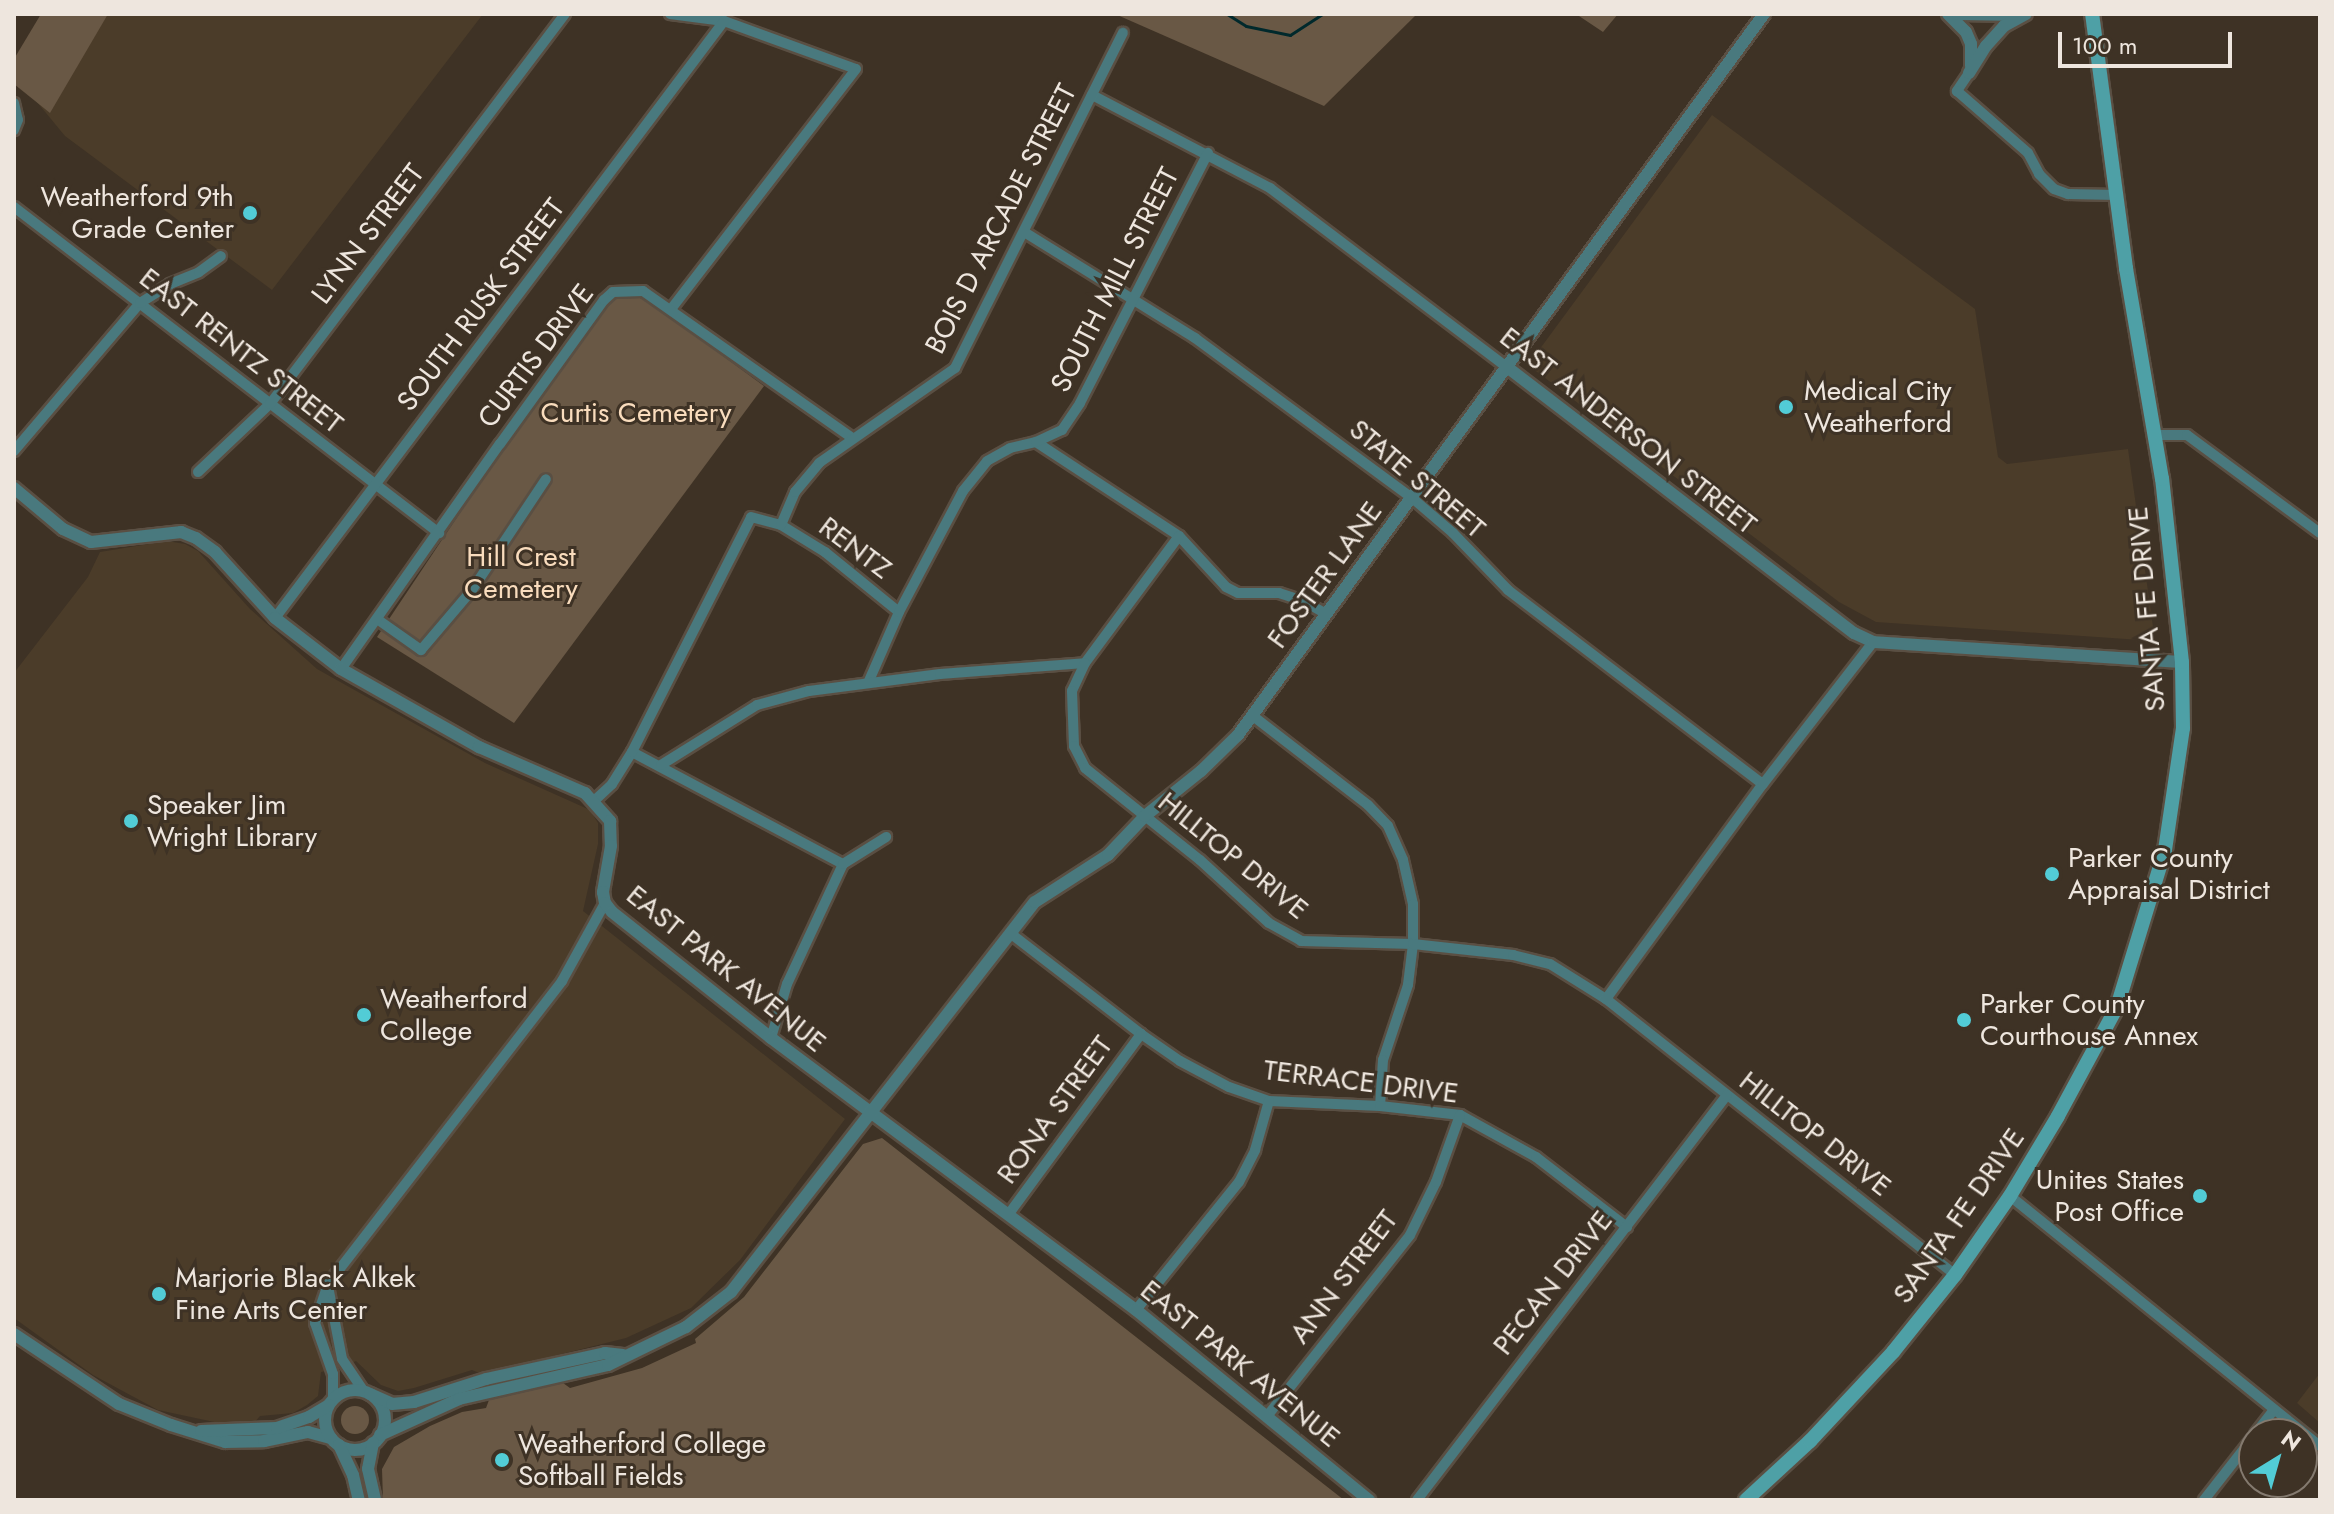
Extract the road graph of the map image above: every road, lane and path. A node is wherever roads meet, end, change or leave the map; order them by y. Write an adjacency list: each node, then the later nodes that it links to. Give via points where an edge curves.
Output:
1 (565, 14): 23 (street, LYNN STREET)
2 (670, 14): 8 (street)
3 (1764, 14): 22 (street, FOSTER LANE)
4 (1948, 14): 10 (street, via 1971,44)
5 (1958, 14): 6 (street)
6 (2024, 14): 10 (street, via 2004,26)
7 (2092, 14): 15 (main road, SANTA FE DRIVE)
8 (724, 21): 21 (street, via 856,69); 30 (street, SOUTH RUSK STREET)
9 (1123, 33): 11 (street, BOIS D ARCADE STREET)
10 (1969, 73): 15 (street, via 1957,91 2028,153 2054,189)
11 (1092, 95): 14 (street, EAST ANDERSON STREET); 17 (street, BOIS D ARCADE STREET)
12 (14, 103): 13 (street)
13 (14, 130)
14 (1208, 153): 19 (street, SOUTH MILL STREET); 22 (street, EAST ANDERSON STREET, via 1270,188)
15 (2117, 195): 24 (main road, SANTA FE DRIVE)
16 (14, 207): 20 (street, EAST RENTZ STREET)
17 (1024, 232): 19 (street, STATE STREET); 25 (street, BOIS D ARCADE STREET, via 955,368)
18 (221, 256): 20 (street)
19 (1131, 297): 26 (street, SOUTH MILL STREET, via 1080,403 1062,430); 32 (street, STATE STREET)
20 (140, 303): 23 (street, EAST RENTZ STREET); 27 (street)
21 (671, 309): 25 (street, CURTIS DRIVE); 34 (street, CURTIS DRIVE, via 643,291 613,292 604,300)
22 (1507, 367): 32 (street, FOSTER LANE); 41 (street, EAST ANDERSON STREET, via 1854,633)
23 (270, 404): 28 (street, LYNN STREET); 30 (street, EAST RENTZ STREET)
24 (2153, 435): 35 (street, via 2187,435); 42 (main road, SANTA FE DRIVE)
25 (852, 438): 33 (street, BOIS D ARCADE STREET, via 819,463 795,492)
26 (1036, 442): 36 (street); 37 (street, SOUTH MILL STREET, via 987,461 963,491)
27 (14, 451)
28 (198, 472)
29 (546, 479): 40 (street, via 472,590 421,650)
30 (375, 485): 34 (street, EAST RENTZ STREET); 39 (street, SOUTH RUSK STREET)
31 (14, 488): 39 (street, via 63,529 91,542 181,532 196,538)
32 (1411, 497): 38 (street, FOSTER LANE); 49 (street, STATE STREET, via 1508,590)
33 (781, 525): 37 (street, RENTZ, via 825,552); 47 (street, via 751,517)
34 (439, 533): 40 (street, CURTIS DRIVE)
35 (2320, 533)
36 (1179, 536): 38 (street, via 1226,587 1238,593 1279,593); 43 (street, HILLTOP DRIVE)
37 (899, 612): 45 (street, SOUTH MILL STREET)
38 (1326, 614): 46 (street, FOSTER LANE)
39 (275, 618): 44 (street)
40 (377, 619): 44 (street, CURTIS DRIVE)
41 (1873, 642): 42 (street, EAST ANDERSON STREET); 49 (street)
42 (2182, 662): 65 (main road, SANTA FE DRIVE, via 2177,788 2136,953 2094,1052)
43 (1085, 663): 45 (street); 51 (street, HILLTOP DRIVE, via 1072,691 1074,746 1085,768)
44 (341, 669): 50 (street, via 479,747)
45 (868, 683): 48 (street, via 757,705)
46 (1253, 716): 51 (street, FOSTER LANE, via 1220,754); 56 (street, via 1359,797 1388,826 1413,904)
47 (632, 752): 48 (street); 50 (street)
48 (661, 765): 53 (street)
49 (1763, 784): 57 (street)
50 (595, 800): 54 (street, EAST PARK AVENUE, via 612,833)
51 (1145, 816): 55 (street, FOSTER LANE, via 1108,855 1035,902); 56 (street, HILLTOP DRIVE, via 1269,923 1301,941)
52 (886, 837): 53 (street)
53 (843, 864): 59 (street, via 787,984)
54 (605, 903): 59 (street, EAST PARK AVENUE); 69 (street, via 562,981)
55 (1010, 933): 58 (street, TERRACE DRIVE); 63 (street, FOSTER LANE)
56 (1413, 944): 57 (street, HILLTOP DRIVE, via 1550,964); 62 (street, via 1408,985 1383,1060)
57 (1606, 999): 60 (street, HILLTOP DRIVE)
58 (1141, 1034): 61 (street, TERRACE DRIVE, via 1229,1087); 66 (street, RONA STREET)
59 (771, 1038): 63 (street, EAST PARK AVENUE)
60 (1727, 1095): 67 (street, PECAN DRIVE); 68 (street, HILLTOP DRIVE)
61 (1269, 1101): 62 (street, TERRACE DRIVE); 70 (street, via 1239,1182)
62 (1380, 1106): 64 (street, TERRACE DRIVE)
63 (872, 1112): 66 (street, EAST PARK AVENUE); 72 (street, FOSTER LANE, via 731,1292 665,1339)
64 (1460, 1115): 67 (street, TERRACE DRIVE, via 1536,1157); 76 (street, ANN STREET, via 1410,1235)
65 (2010, 1196): 68 (main road, SANTA FE DRIVE); 75 (street)
66 (1008, 1215): 70 (street, EAST PARK AVENUE)
67 (1627, 1227): 86 (street, PECAN DRIVE)
68 (1955, 1275): 87 (main road, SANTA FE DRIVE, via 1857,1391)
69 (328, 1284): 73 (street, via 342,1359); 74 (street, via 315,1323 333,1374)
70 (1136, 1310): 76 (street, EAST PARK AVENUE)
71 (14, 1334): 78 (street, via 119,1404)
72 (623, 1355): 73 (street, via 605,1353 486,1379 414,1402 392,1404); 79 (street, FOSTER LANE, via 608,1365 459,1399)
73 (367, 1393): 74 (street, via 352,1390); 79 (street, via 384,1416)
74 (331, 1402): 78 (street, via 277,1428); 80 (street, via 325,1417)
75 (2274, 1410): 77 (street); 81 (street)
76 (1268, 1415): 85 (street, EAST PARK AVENUE)
77 (2268, 1418)
78 (193, 1431): 80 (street, via 225,1442 308,1432)
79 (377, 1439): 80 (street, via 360,1449); 84 (street, via 368,1469)
80 (335, 1442): 83 (street, via 353,1475)
81 (2320, 1446)
82 (2238, 1457): 88 (street)
83 (359, 1500)
84 (375, 1500)
85 (1369, 1500)
86 (1417, 1500)
87 (1746, 1500)
88 (2204, 1500)

